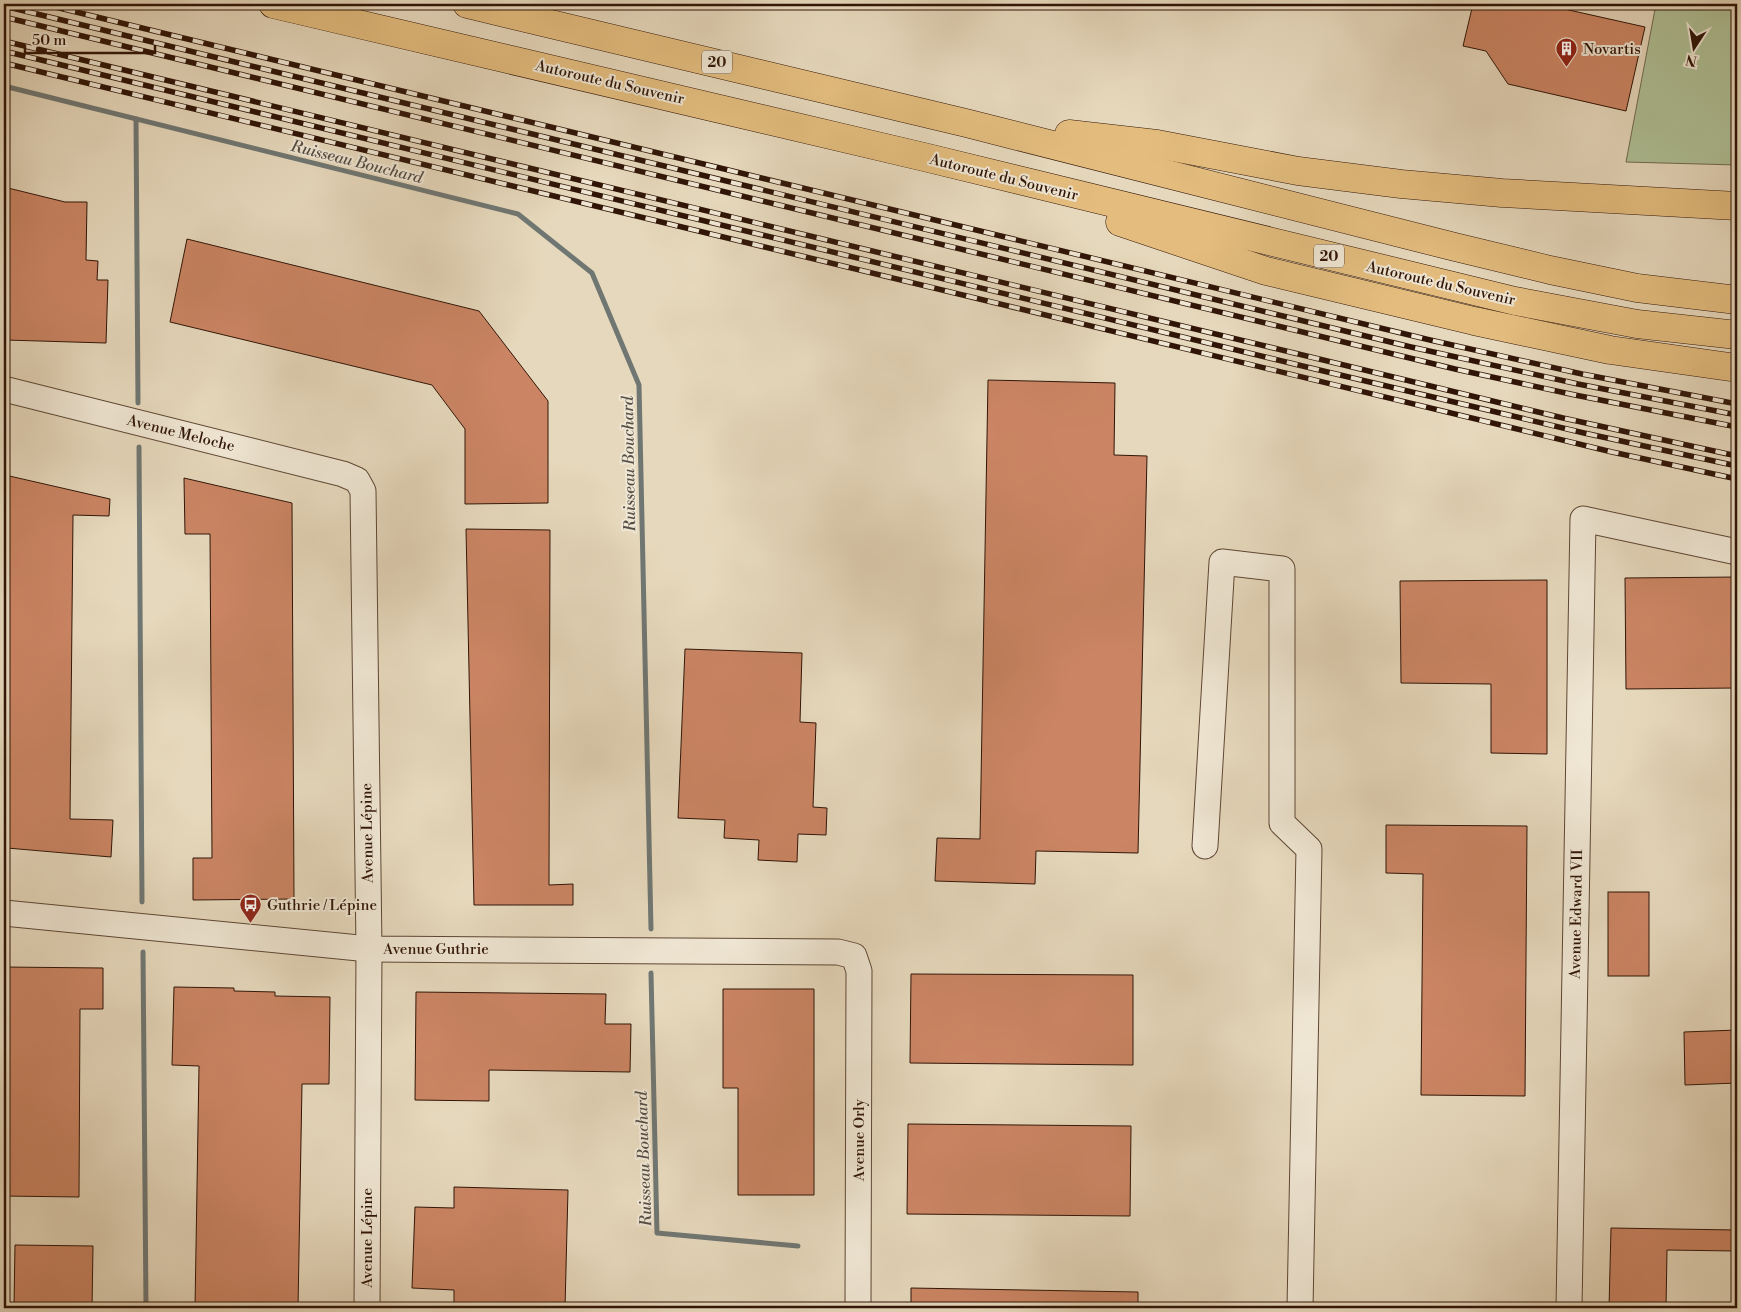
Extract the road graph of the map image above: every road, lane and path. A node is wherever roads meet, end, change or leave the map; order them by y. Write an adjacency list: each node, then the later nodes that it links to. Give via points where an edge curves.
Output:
1 (273, 4): 4 (highway, Autoroute du Souvenir / 20)
2 (467, 4): 3 (highway, 20)
3 (966, 122): 6 (highway, via 1157,144 1370,181); 8 (highway, 20, via 1550,270 1637,288)
4 (924, 157): 9 (highway, Autoroute du Souvenir / 20, via 1515,301 1637,324); 10 (highway, via 1266,271 1530,334)
5 (1737, 186): 6 (highway)
6 (1632, 200): 7 (highway)
7 (1737, 206)
8 (1737, 300)
9 (1737, 335)
10 (1737, 368)
11 (4, 390): 12 (street, Avenue Meloche, via 344,474)
12 (357, 480): 16 (street, Avenue Lépine, via 363,491)
13 (1737, 552): 21 (street, Avenue Edward VII, via 1583,520)
14 (1205, 846): 20 (street, via 1222,562 1282,569 1282,822 1309,849)
15 (4, 913): 16 (street, Avenue Guthrie)
16 (369, 949): 17 (street, Avenue Guthrie, via 838,952 854,956); 18 (street, Avenue Lépine)
17 (859, 971): 19 (street, Avenue Orly)
18 (367, 1308)
19 (858, 1308)
20 (1300, 1308)
21 (1569, 1308)

